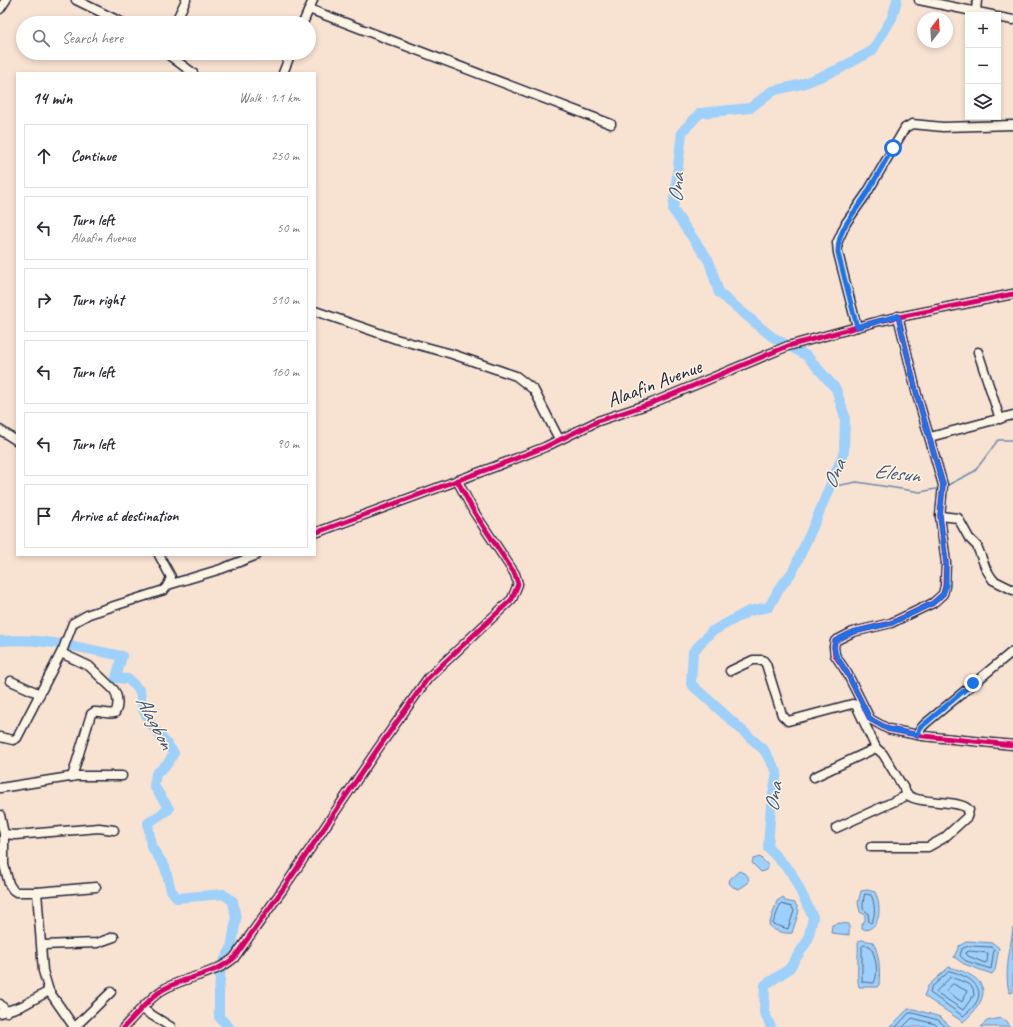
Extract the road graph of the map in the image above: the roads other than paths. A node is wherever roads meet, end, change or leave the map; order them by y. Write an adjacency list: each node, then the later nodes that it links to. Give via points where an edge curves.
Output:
1 (6, 0): 7 (street)
2 (76, 0): 11 (street)
3 (186, 0): 12 (street)
4 (313, 0): 8 (street)
5 (919, 0): 9 (street)
6 (977, 0): 9 (street)
7 (0, 9)
8 (309, 9): 13 (street); 20 (street)
9 (976, 11): 10 (street)
10 (980, 12)
11 (109, 16)
12 (178, 16)
13 (306, 16)
14 (1001, 17): 15 (street)
15 (1013, 20)
16 (175, 60): 18 (street)
17 (288, 60): 19 (street)
18 (192, 72)
19 (283, 72)
20 (611, 124)
21 (1013, 125): 25 (street, via 943,128 912,124 905,128 867,193 846,223 838,243 838,253)
22 (1013, 294): 24 (street, Alaafin Avenue)
23 (316, 311): 31 (street, via 396,340 452,354 516,376 534,390)
24 (898, 316): 25 (street, Alaafin Avenue); 30 (street)
25 (857, 327): 31 (street, Alaafin Avenue, via 788,346 652,403 598,421)
26 (978, 352): 28 (street)
27 (1013, 415): 28 (street)
28 (1000, 419): 30 (street)
29 (0, 430): 32 (street)
30 (930, 437): 34 (street, via 942,489)
31 (559, 439): 33 (street, Alaafin Avenue)
32 (16, 440)
33 (457, 480): 35 (street, Alaafin Avenue); 68 (street, via 474,512 512,567 517,580 517,590 512,599 428,678 234,958 224,967 163,989)
34 (940, 516): 39 (street, via 958,518 969,538 977,546 993,580); 45 (street, via 946,563 943,594 933,603 892,623 853,632 834,644 836,655 870,719)
35 (316, 533)
36 (160, 556): 38 (street, via 170,577)
37 (255, 556): 38 (street)
38 (168, 585): 40 (street, via 157,593 78,619 73,623)
39 (1013, 590)
40 (62, 651): 44 (street); 52 (street, via 89,666 117,694 115,713 92,714)
41 (1013, 651): 47 (street, via 920,728)
42 (730, 670): 46 (street, via 753,660 762,660 766,664 782,715 786,720 791,721 852,704 858,708)
43 (11, 681): 44 (street)
44 (40, 694): 48 (street, via 17,738 13,740)
45 (874, 721): 46 (street); 47 (street, via 888,729)
46 (866, 728): 50 (street)
47 (918, 735): 49 (street, via 945,740)
48 (0, 737)
49 (1013, 745)
50 (876, 748): 53 (street); 55 (street, via 883,754)
51 (122, 776): 52 (street)
52 (72, 777): 54 (street)
53 (814, 777)
54 (0, 788)
55 (908, 795): 57 (street); 60 (street, via 913,800 936,801 966,807 970,812 944,838 928,847)
56 (0, 815): 59 (street)
57 (836, 828)
58 (114, 830): 59 (street, via 99,828 15,836)
59 (4, 834): 62 (street, via 3,858 11,889 16,892)
60 (871, 847)
61 (96, 887): 62 (street)
62 (37, 892): 64 (street)
63 (114, 937): 64 (street, via 97,943)
64 (42, 945): 65 (street)
65 (49, 990): 69 (street, via 22,1006); 70 (street)
66 (111, 992): 70 (street)
67 (0, 1004): 69 (street)
68 (142, 1009): 71 (street); 72 (street)
69 (3, 1013)
70 (75, 1027)
71 (124, 1027)
72 (171, 1027)

